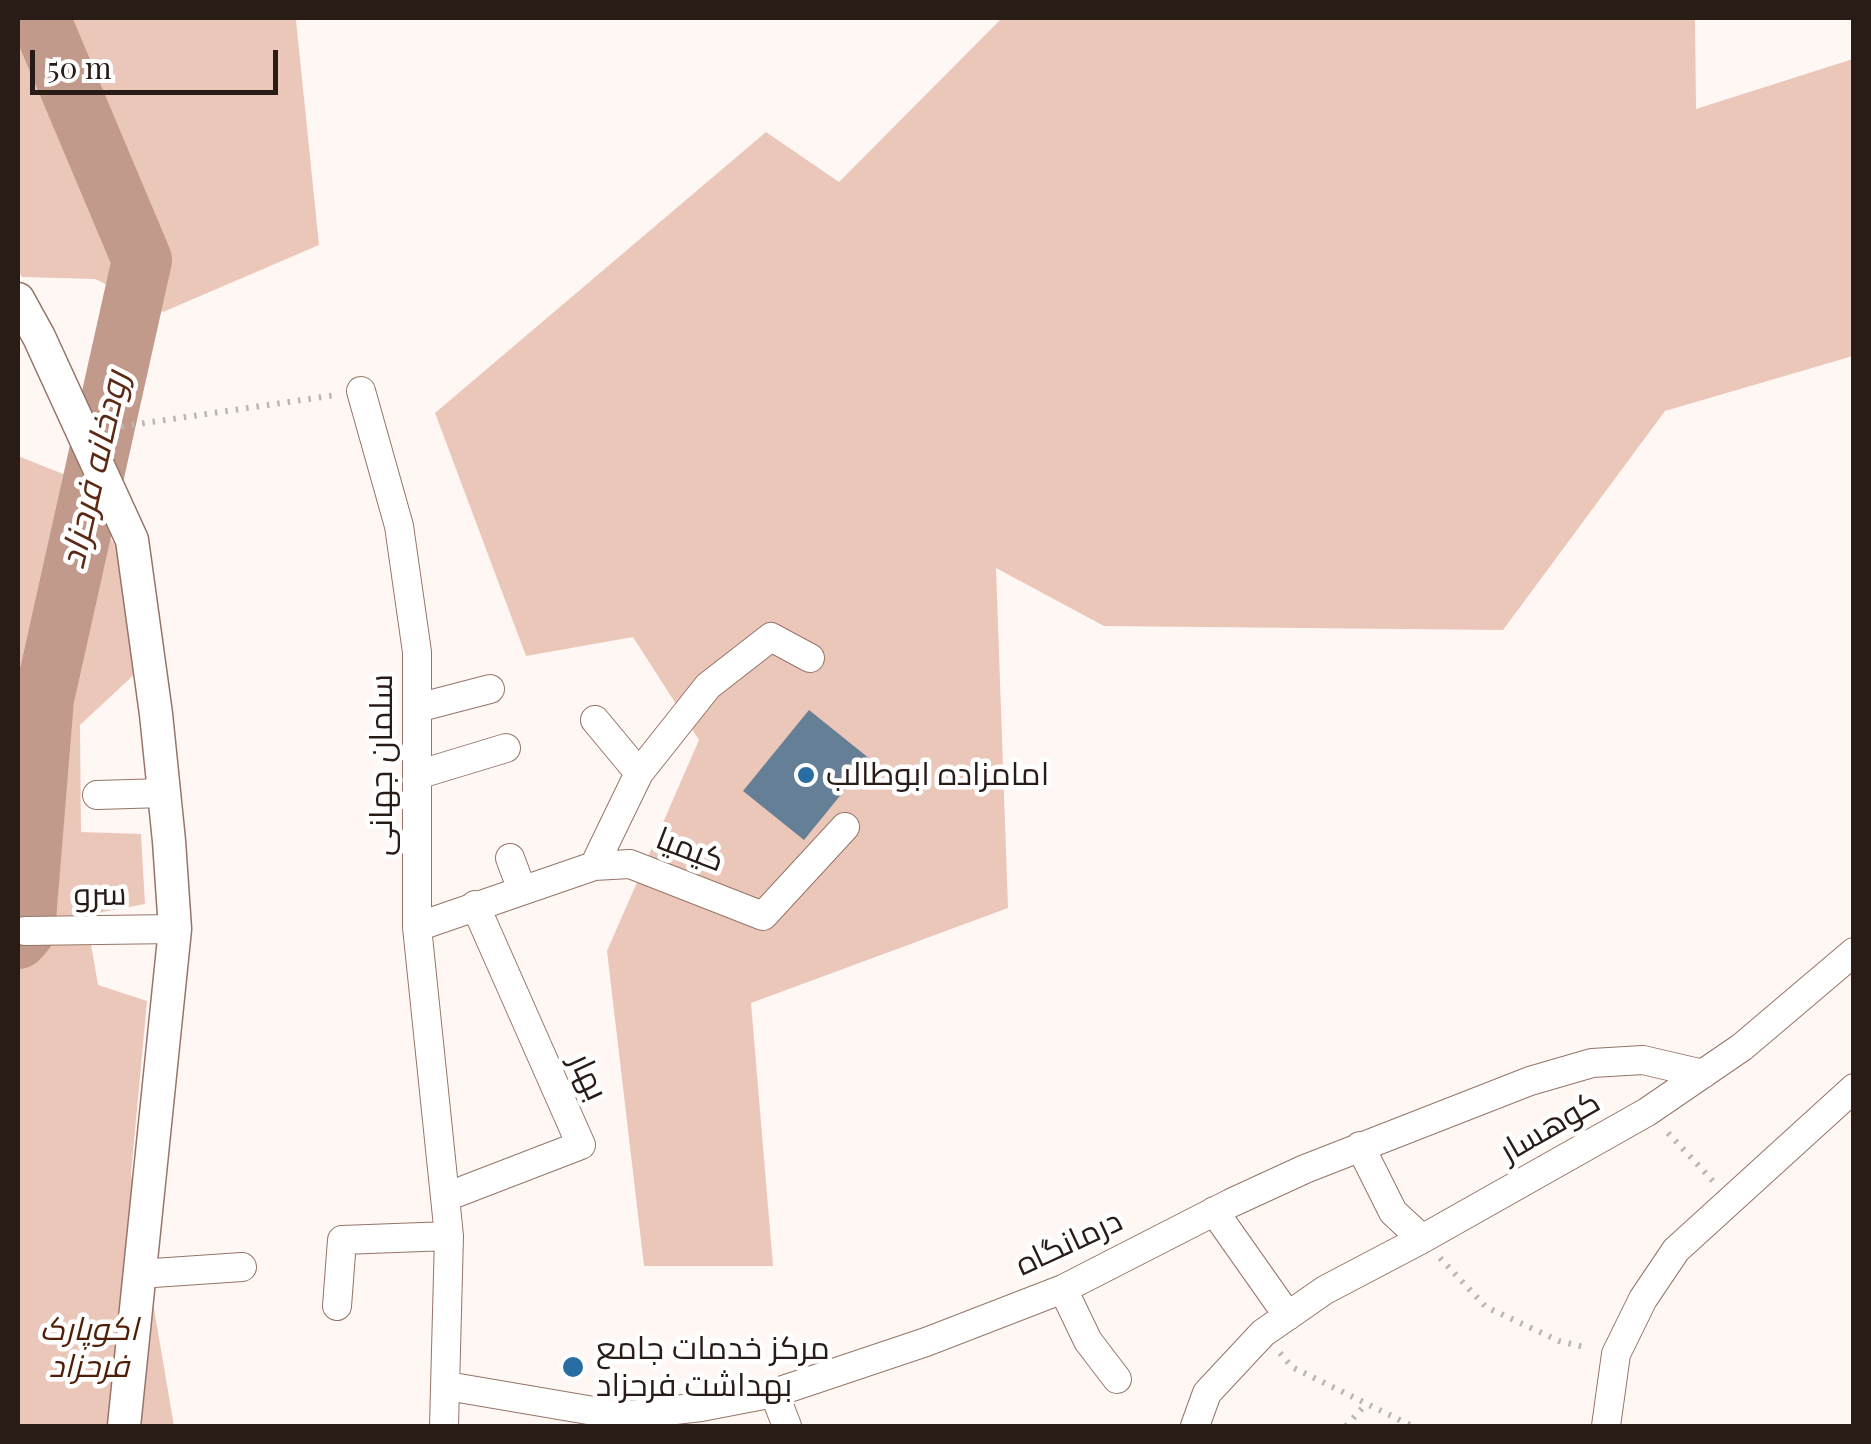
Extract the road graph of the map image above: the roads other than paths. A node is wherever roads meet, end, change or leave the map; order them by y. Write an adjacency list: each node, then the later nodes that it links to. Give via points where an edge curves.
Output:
1 (18, 299): 10 (street, via 132,540)
2 (361, 391): 5 (street, سلمان جهانی, via 400,526 417,652)
3 (810, 658): 8 (street, via 772,636 708,686)
4 (490, 689): 5 (street)
5 (417, 708): 9 (street, سلمان جهانی)
6 (595, 720): 8 (street)
7 (506, 748): 9 (street)
8 (640, 773): 14 (street)
9 (417, 775): 17 (street, سلمان جهانی)
10 (164, 793): 11 (street); 18 (street)
11 (97, 795)
12 (844, 826): 14 (street, کیمیا, via 763,916 630,864)
13 (510, 858): 15 (street)
14 (594, 866): 15 (street, کیمیا)
15 (522, 890): 16 (street, کیمیا)
16 (475, 905): 17 (street, کیمیا); 24 (street, بهار, via 580,1144)
17 (417, 927): 24 (street, سلمان جهانی)
18 (175, 929): 19 (street, سرو); 29 (street)
19 (25, 930)
20 (1854, 952): 21 (street, کوهسار)
21 (1703, 1074): 23 (street, درمانگاه, via 1643,1060 1592,1063); 27 (street, کوهسار)
22 (1854, 1088): 40 (street, via 1676,1250 1616,1354)
23 (1360, 1146): 25 (street, درمانگاه); 27 (street, via 1393,1212)
24 (446, 1197): 26 (street, سلمان جهانی)
25 (1214, 1211): 30 (street, درمانگاه); 32 (street)
26 (450, 1236): 31 (street, via 342,1240); 34 (street, سلمان جهانی)
27 (1422, 1239): 32 (street, کوهسار)
28 (242, 1267): 29 (street)
29 (139, 1274): 36 (street)
30 (1063, 1288): 33 (street); 35 (street, درمانگاه)
31 (338, 1306)
32 (1288, 1316): 39 (street, کوهسار, via 1207,1392)
33 (1116, 1380)
34 (447, 1386): 35 (street, درمانگاه, via 623,1416); 37 (street, سلمان جهانی)
35 (774, 1393): 38 (street)
36 (124, 1426)
37 (444, 1426)
38 (787, 1426)
39 (1195, 1426)
40 (1606, 1426)

